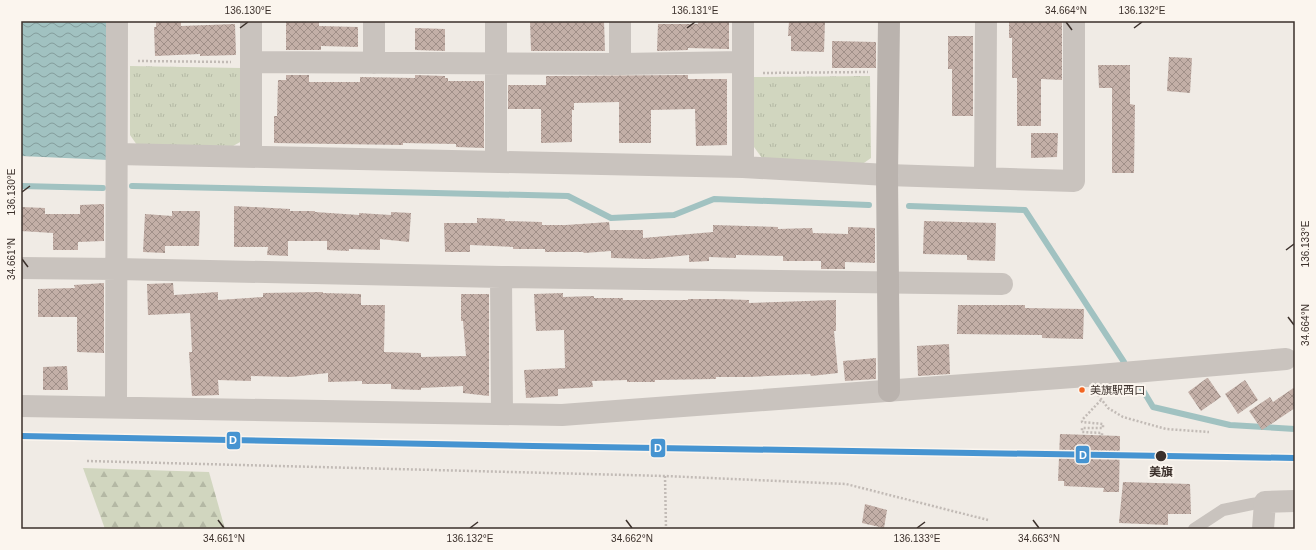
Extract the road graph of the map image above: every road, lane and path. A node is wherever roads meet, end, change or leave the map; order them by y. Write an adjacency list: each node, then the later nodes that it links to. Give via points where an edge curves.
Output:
1 (117, 21): 17 (street)
2 (251, 21): 11 (street)
3 (374, 21): 12 (street)
4 (496, 21): 13 (street)
5 (620, 21): 14 (street)
6 (743, 21): 15 (street)
7 (889, 21): 21 (street)
8 (986, 21): 22 (street)
9 (1074, 21): 22 (street, via 1074,181)
10 (135, 61): 11 (path)
11 (251, 62): 12 (street); 18 (street)
12 (374, 62): 13 (street)
13 (496, 64): 14 (street); 19 (street)
14 (620, 64): 15 (street)
15 (743, 68): 16 (path); 20 (street)
16 (873, 72)
17 (117, 154): 18 (street); 24 (street)
18 (251, 156): 19 (street)
19 (496, 162): 20 (street)
20 (743, 167): 21 (street)
21 (887, 175): 22 (street); 26 (street)
22 (986, 178)
23 (21, 268): 24 (street)
24 (117, 269): 25 (street); 31 (street)
25 (501, 277): 26 (street); 32 (street)
26 (888, 282): 27 (street); 29 (street)
27 (1002, 284)
28 (1292, 360): 29 (street)
29 (889, 391): 32 (street, via 562,415)
30 (21, 406): 31 (street)
31 (116, 408): 32 (street)
32 (502, 414)
33 (1209, 432): 34 (path, via 1166,429 1130,419 1111,411 1101,400 1082,422 1103,424 1103,428 1082,428 1082,432)
34 (1102, 435)
35 (87, 461): 36 (path)
36 (665, 476): 39 (path, via 846,484); 40 (path)
37 (1295, 501): 38 (street)
38 (1265, 502): 41 (lane, via 1222,510); 42 (street)
39 (988, 520)
40 (666, 529)
41 (1194, 529)
42 (1263, 529)

